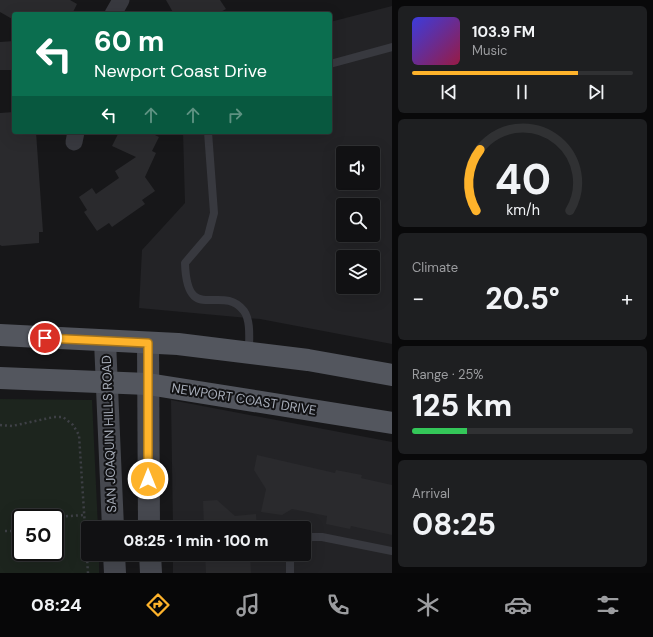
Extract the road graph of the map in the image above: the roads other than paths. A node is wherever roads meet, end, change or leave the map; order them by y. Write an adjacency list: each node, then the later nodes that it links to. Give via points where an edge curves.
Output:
1 (392, 46): 2 (lane)
2 (332, 63)
3 (208, 134): 7 (lane, via 214,213 208,236 185,263 185,280 190,292 198,299 221,300 236,304 244,312 249,329)
4 (0, 335): 5 (main road)
5 (105, 341): 6 (main road); 10 (main road, SAN JOAQUIN HILLS ROAD)
6 (148, 343): 7 (main road); 11 (main road)
7 (249, 352): 8 (main road)
8 (392, 375)
9 (0, 378): 10 (main road, NEWPORT COAST DRIVE)
10 (106, 381): 11 (main road, NEWPORT COAST DRIVE); 13 (main road, SAN JOAQUIN HILLS ROAD)
11 (148, 384): 12 (main road, NEWPORT COAST DRIVE); 14 (main road)
12 (392, 423)
13 (113, 521)
14 (149, 521)
15 (311, 537): 16 (lane, via 322,537)
16 (392, 551)
17 (114, 561): 20 (main road)
18 (150, 561): 21 (main road)
19 (290, 561): 22 (lane)
20 (115, 573)
21 (151, 573)
22 (290, 573)

